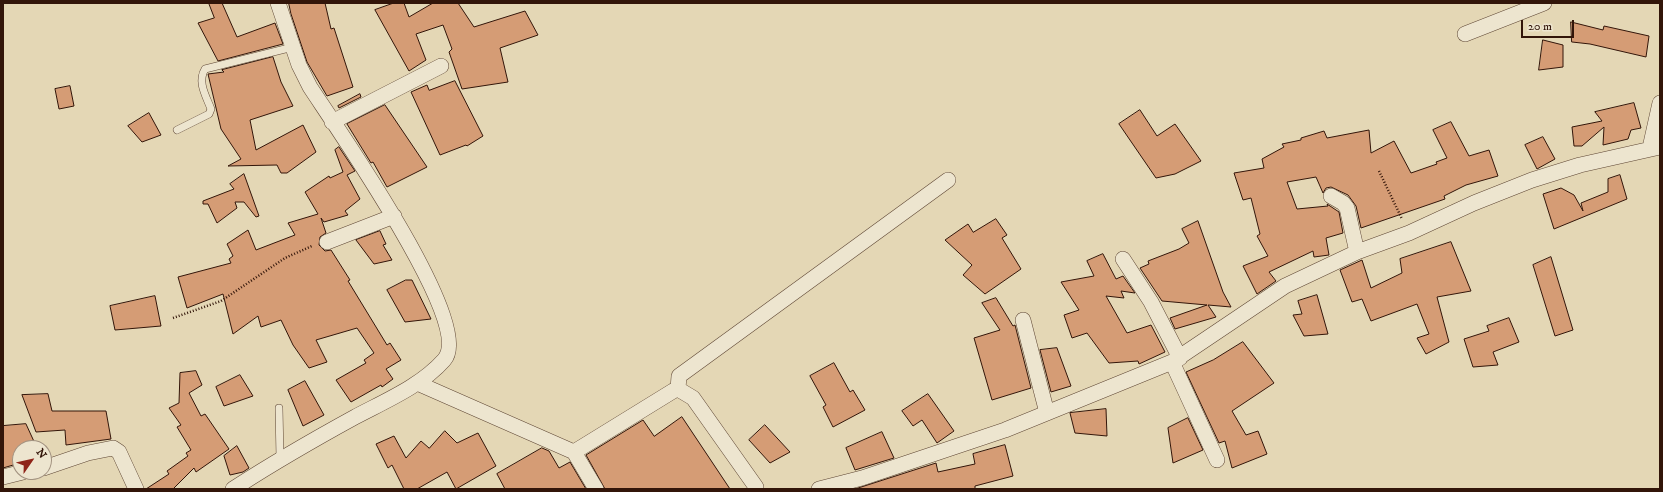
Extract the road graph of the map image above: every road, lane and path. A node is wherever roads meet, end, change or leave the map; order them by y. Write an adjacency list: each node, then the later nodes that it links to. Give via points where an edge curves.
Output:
1 (278, 3): 4 (street)
2 (1544, 3): 3 (street)
3 (1466, 34)
4 (293, 47): 7 (street, via 310,86); 8 (lane, via 205,69 201,75 201,84 211,109 209,114)
5 (441, 66): 7 (street)
6 (1660, 103): 9 (street)
7 (332, 122): 13 (street)
8 (177, 130)
9 (1655, 148): 14 (street, via 1580,165 1532,180)
10 (1379, 171): 14 (path)
11 (948, 180): 22 (street, via 679,376)
12 (1331, 196): 16 (street, via 1347,208)
13 (394, 216): 15 (street); 21 (street, via 432,288 449,335 449,348 445,359)
14 (1409, 233): 16 (street)
15 (327, 242): 18 (path, via 300,250 285,258 221,301)
16 (1357, 252): 20 (street, via 1285,286)
17 (1123, 259): 20 (street, via 1151,302)
18 (173, 318)
19 (1022, 320): 24 (street)
20 (1176, 360): 24 (street); 27 (street)
21 (417, 383): 25 (street); 26 (street)
22 (678, 389): 25 (street); 29 (street, via 692,398)
23 (279, 408): 26 (lane)
24 (1047, 413): 33 (street, via 870,476)
25 (574, 452): 32 (street)
26 (280, 458): 31 (street)
27 (1217, 460)
28 (52, 465): 30 (street, via 112,448 119,452)
29 (760, 488)
30 (136, 489)
31 (233, 489)
32 (596, 489)
33 (818, 489)

